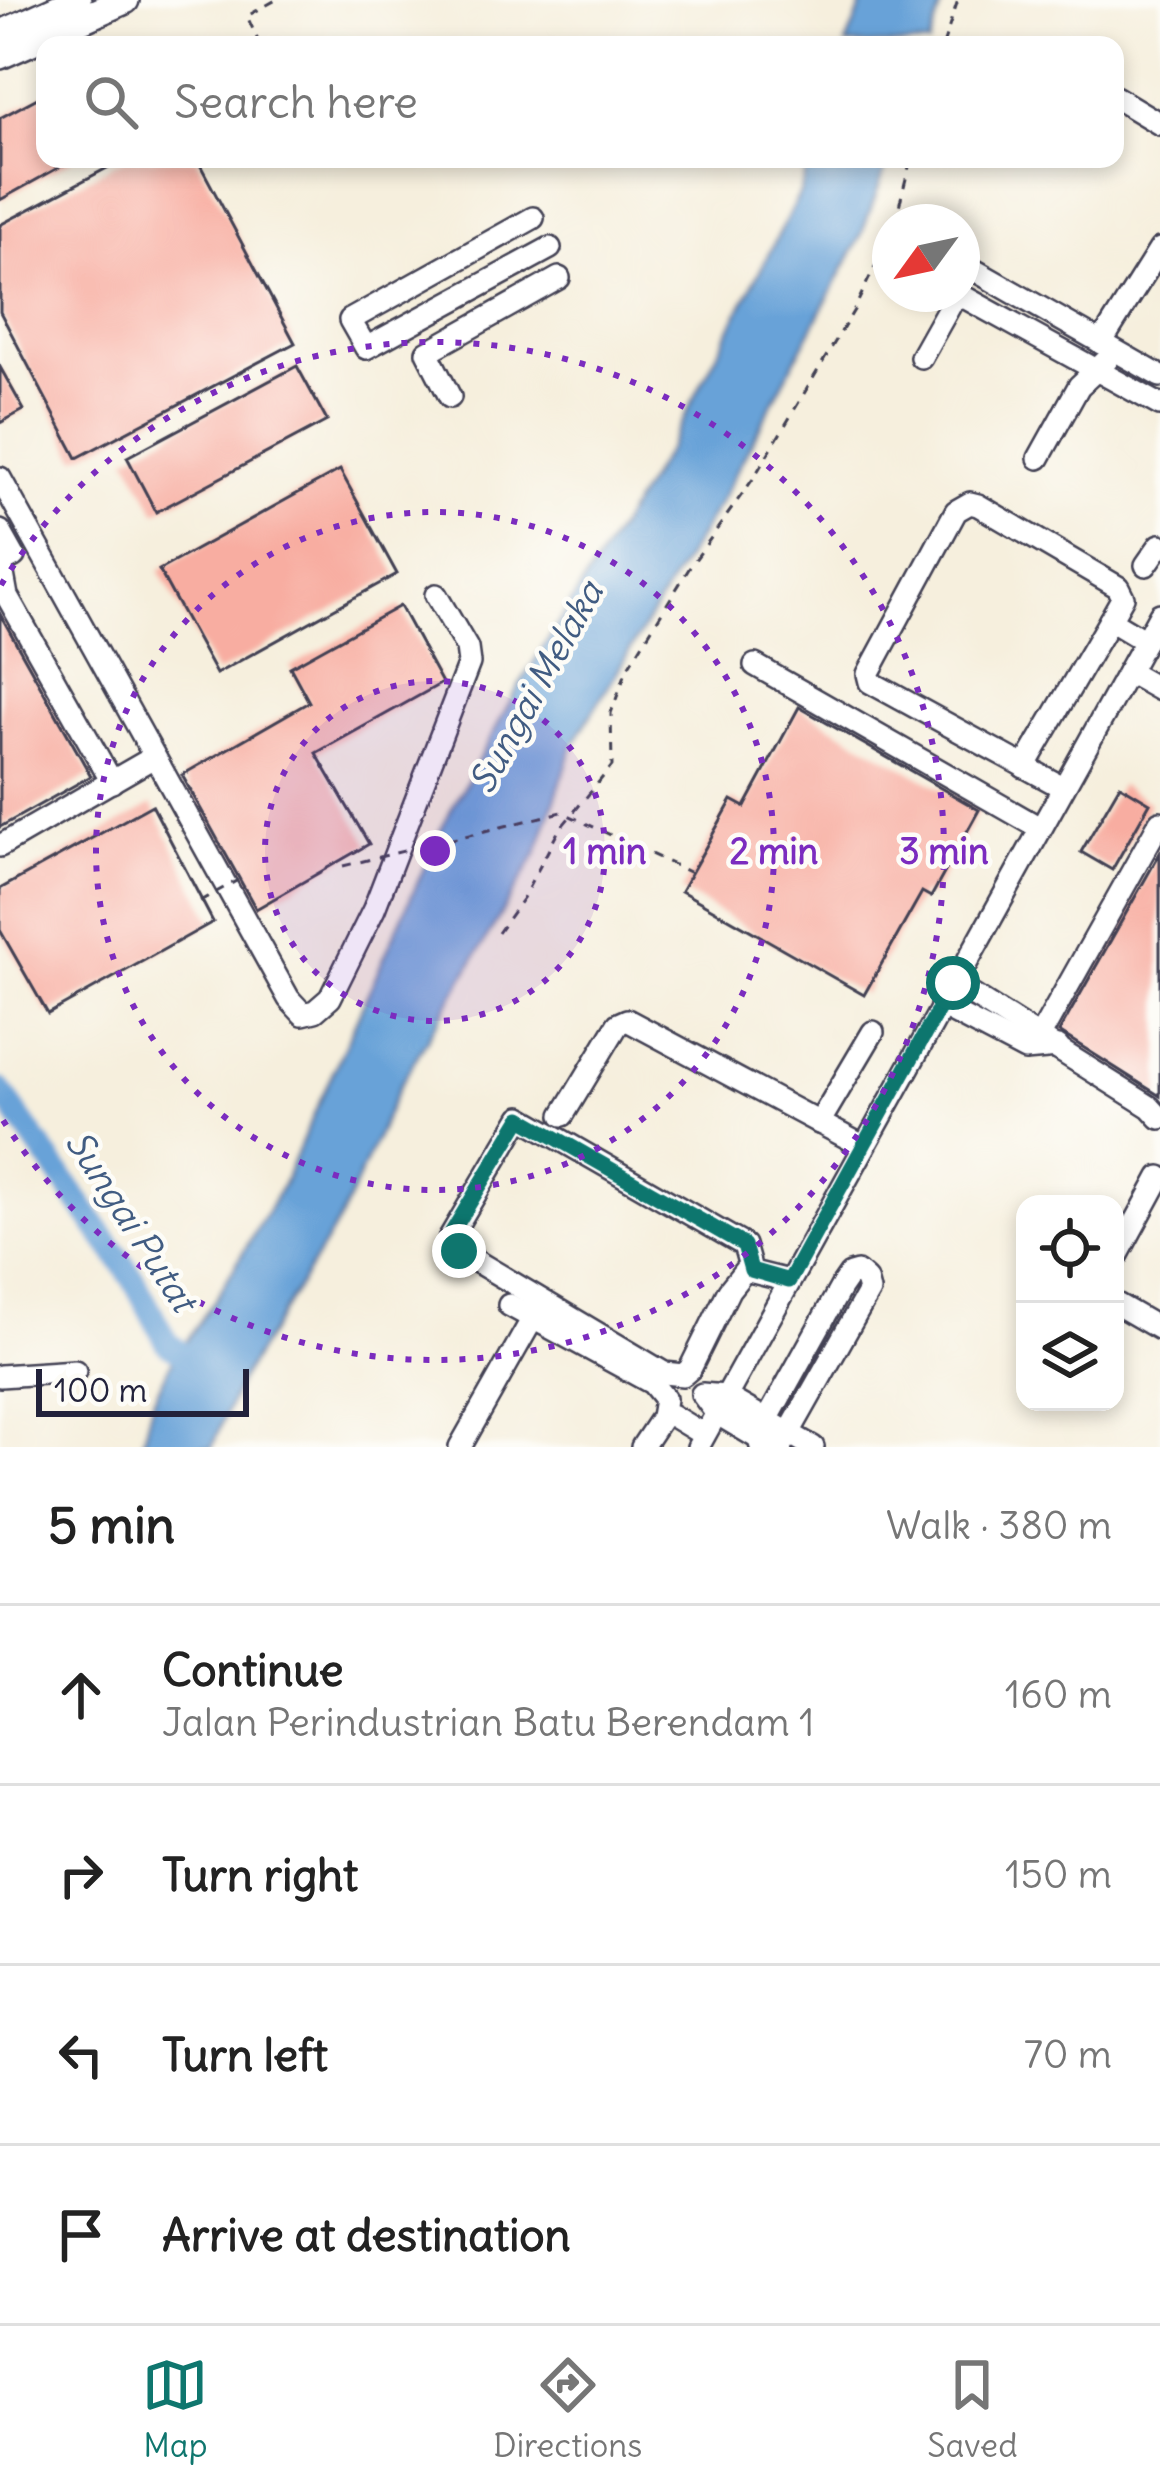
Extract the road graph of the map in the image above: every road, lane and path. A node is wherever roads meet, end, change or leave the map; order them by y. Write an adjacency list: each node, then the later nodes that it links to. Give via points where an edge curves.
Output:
1 (76, 0): 5 (main road)
2 (124, 0): 6 (main road)
3 (276, 0): 7 (path, via 247,16)
4 (958, 0): 8 (path)
5 (0, 35)
6 (43, 36)
7 (256, 36)
8 (947, 36)
9 (36, 39): 10 (main road)
10 (0, 55)
11 (1124, 102): 12 (street)
12 (1160, 124)
13 (909, 168): 14 (path)
14 (900, 204)
15 (533, 218): 16 (street, via 350,320 356,335 366,348)
16 (550, 248)
17 (1160, 249): 21 (street)
18 (872, 272): 50 (path, via 753,479 628,668 611,713 612,766 559,830)
19 (980, 273): 21 (street)
20 (559, 278): 25 (street, via 427,352)
21 (1107, 346): 23 (street); 24 (street)
22 (921, 357): 23 (street, via 953,300 964,297)
23 (1100, 371): 26 (street); 27 (street, via 1079,386)
24 (1160, 376)
25 (451, 397)
26 (1160, 405)
27 (1039, 458)
28 (0, 478): 39 (street)
29 (0, 531): 41 (street, via 14,556 2,563 7,596)
30 (1160, 545): 31 (street)
31 (1147, 565)
32 (436, 595): 39 (street, via 469,663 374,909 330,998 315,1011 303,1014 289,999)
33 (1160, 614): 35 (street)
34 (1110, 620): 35 (street); 40 (street); 40 (street, via 1123,597 1118,586 978,506 956,511 870,682)
35 (1144, 641): 37 (street)
36 (755, 665): 44 (street)
37 (1128, 671): 38 (street); 42 (street)
38 (1160, 690)
39 (154, 758): 41 (street)
40 (1024, 767): 42 (street)
41 (112, 782): 45 (street)
42 (1062, 787): 44 (street)
43 (1160, 822): 54 (street)
44 (1040, 828): 51 (street)
45 (0, 846)
46 (343, 866): 47 (path, bridge, via 562,812)
47 (691, 873)
48 (238, 880): 49 (path, bridge)
49 (200, 901)
50 (498, 932)
51 (953, 983): 52 (street); 54 (street)
52 (940, 1006): 54 (street, via 1025,1050); 58 (street)
53 (873, 1032): 57 (street)
54 (1050, 1042): 56 (street)
55 (562, 1115): 57 (street, via 627,1020)
56 (1160, 1118)
57 (819, 1124): 58 (street)
58 (863, 1146): 62 (street)
59 (1160, 1177): 60 (street)
60 (1124, 1243)
61 (751, 1270): 62 (street); 68 (street, via 729,1290); 68 (street, via 744,1245 518,1120 452,1232 454,1246 664,1373)
62 (789, 1281): 70 (street)
63 (509, 1305): 65 (street)
64 (1124, 1308): 66 (street)
65 (533, 1318): 71 (street, via 652,1383 665,1400); 74 (street)
66 (1160, 1329)
67 (75, 1371): 69 (street)
68 (683, 1375): 70 (street)
69 (0, 1376)
70 (714, 1401): 72 (street); 73 (street)
71 (662, 1417): 73 (street, via 671,1415); 75 (street)
72 (772, 1439): 72 (street, via 842,1287 857,1273 869,1291); 76 (street)
73 (701, 1441)
74 (460, 1447)
75 (642, 1447)
76 (813, 1447)

